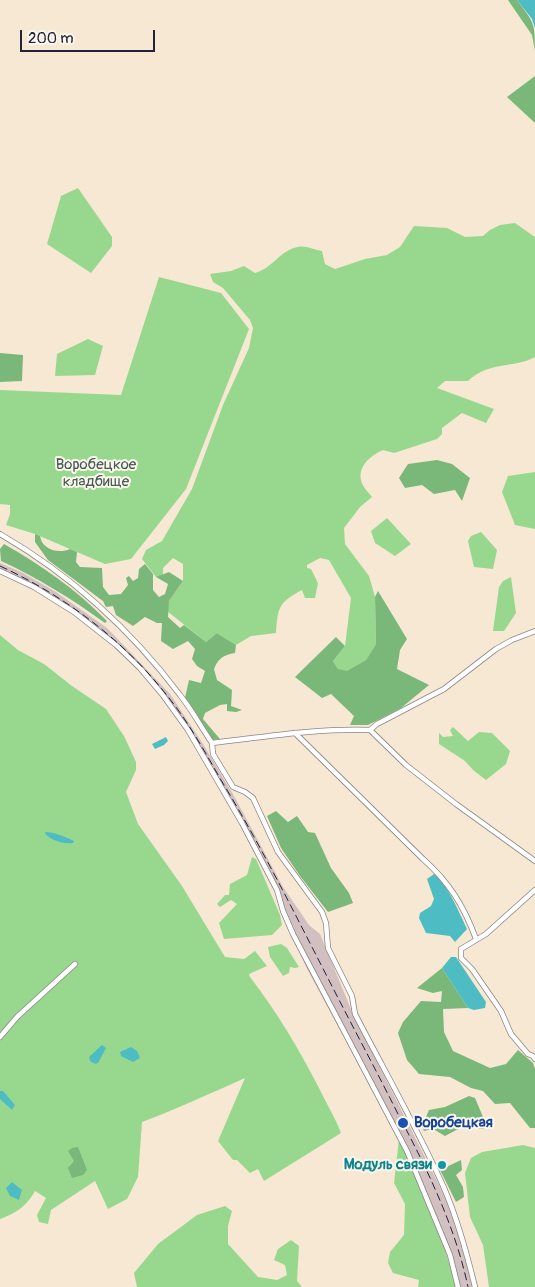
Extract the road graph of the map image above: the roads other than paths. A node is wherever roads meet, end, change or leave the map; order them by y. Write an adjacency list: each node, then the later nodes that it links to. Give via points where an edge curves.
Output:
1 (0, 534): 6 (street, via 57,571 102,607 147,653 182,696)
2 (0, 571): 13 (street, via 74,612 116,645 140,668 188,730 273,882 293,934 407,1151 450,1255)
3 (535, 631): 4 (street, via 496,649 444,689)
4 (370, 730): 5 (street); 7 (street, via 406,765)
5 (295, 733): 6 (street); 9 (street, via 440,874 459,901)
6 (212, 743): 14 (street, via 213,754 233,787 253,798 278,852 322,912 328,948 352,996 355,1014 445,1189)
7 (535, 861)
8 (535, 890): 9 (street, via 494,928)
9 (476, 939): 12 (street, via 461,949 461,958 501,1011 511,1034)
10 (75, 964): 11 (street)
11 (0, 1037)
12 (535, 1059)
13 (458, 1287)
14 (475, 1287)

